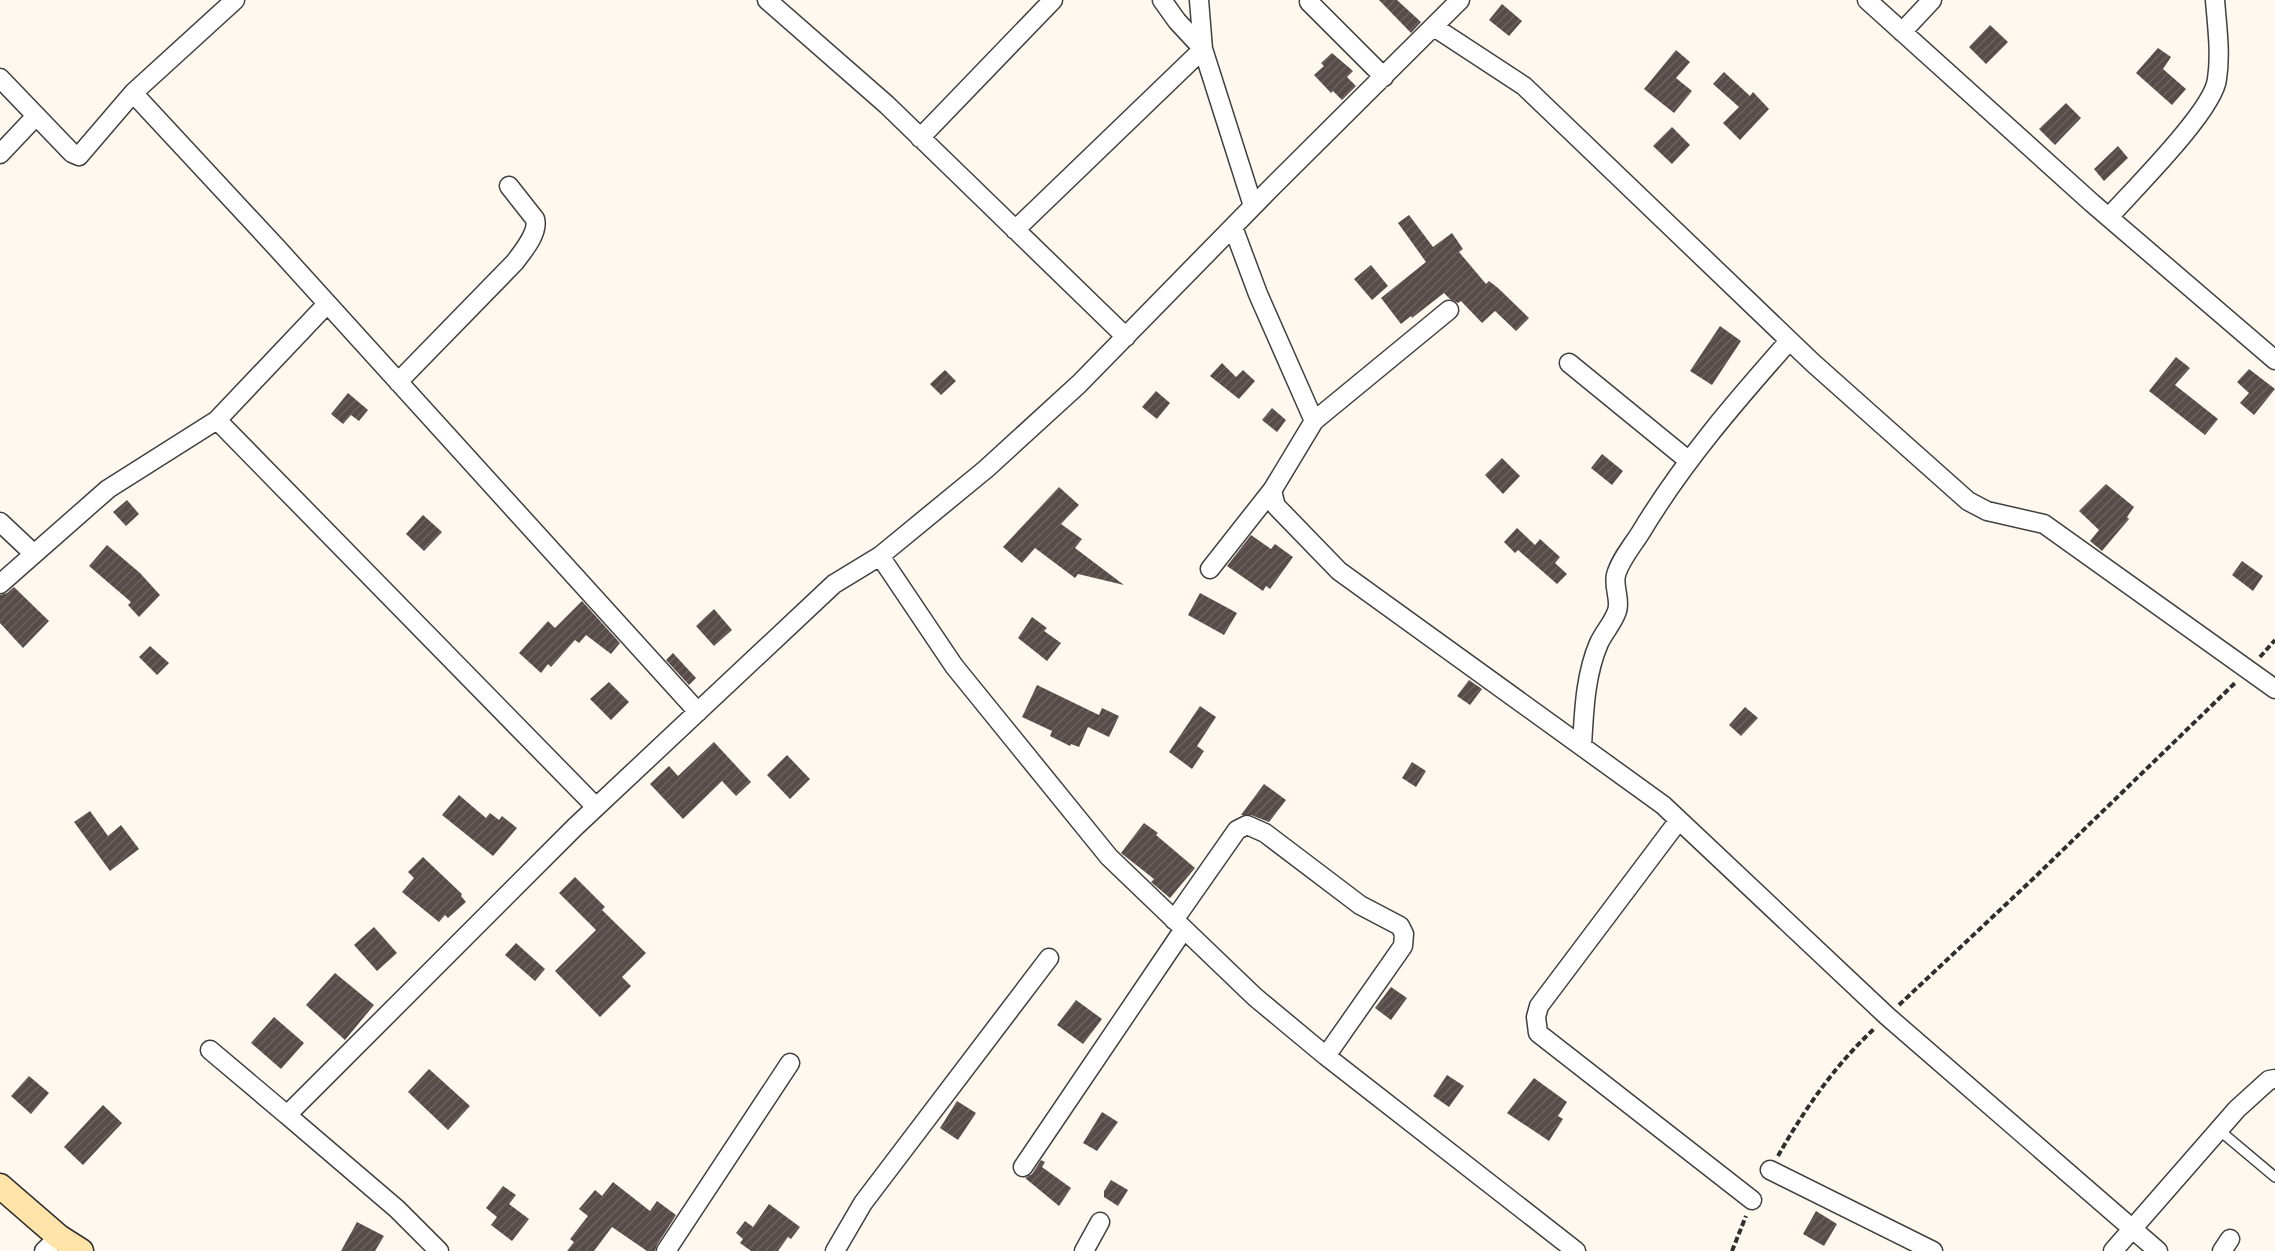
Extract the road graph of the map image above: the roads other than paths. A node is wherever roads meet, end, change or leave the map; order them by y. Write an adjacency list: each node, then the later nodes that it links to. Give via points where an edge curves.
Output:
1 (235, 0): 16 (street)
2 (767, 0): 18 (street)
3 (1053, 0): 18 (street)
4 (1162, 0): 13 (street)
5 (1199, 0): 13 (street)
6 (1460, 0): 11 (street)
7 (1867, 0): 12 (street)
8 (1932, 0): 12 (street)
9 (2215, 0): 22 (street, via 2217,80 2211,98)
10 (1309, 2): 14 (street)
11 (1434, 27): 14 (street); 28 (street, via 1524,86)
12 (1902, 32): 22 (street)
13 (1203, 49): 21 (street); 24 (street)
14 (1384, 77): 21 (street)
15 (0, 78): 17 (street)
16 (133, 93): 17 (street, via 79,156); 25 (street)
17 (36, 116): 19 (street)
18 (920, 138): 24 (street)
19 (0, 154)
20 (509, 186): 31 (street, via 535,219 526,246)
21 (1253, 207): 23 (street)
22 (2109, 217): 29 (street)
23 (1233, 227): 27 (street); 33 (street)
24 (1015, 230): 27 (street)
25 (327, 304): 31 (street); 32 (street)
26 (1449, 310): 33 (street)
27 (1126, 337): 38 (street, via 986,469)
28 (1789, 341): 34 (street); 41 (street, via 1968,501 1987,511 2044,524)
29 (2275, 360)
30 (1569, 363): 34 (street)
31 (398, 382): 42 (street)
32 (217, 420): 37 (street, via 108,489); 44 (street)
33 (1314, 421): 35 (street)
34 (1689, 461): 43 (street, via 1617,574 1618,609 1594,660 1585,698)
35 (1274, 489): 39 (street); 43 (street, via 1276,506 1339,571)
36 (0, 522): 37 (street)
37 (33, 553): 40 (street)
38 (880, 556): 42 (street, via 834,584); 46 (street, via 954,666 1109,857)
39 (1210, 569)
40 (0, 584)
41 (2275, 689)
42 (698, 712): 44 (street)
43 (1582, 746): 45 (street)
44 (596, 807): 52 (street)
45 (1679, 820): 58 (street, via 1539,1006 1536,1024 1538,1033); 60 (street, via 1887,1016)
46 (1179, 925): 49 (street, via 1255,997); 49 (street, via 1229,838 1247,825 1265,833 1360,905 1400,926 1403,946); 54 (street)
47 (1049, 958): 65 (street, via 863,1203)
48 (210, 1050): 52 (street)
49 (1326, 1056): 67 (street)
50 (790, 1063): 64 (street)
51 (2275, 1079): 53 (street, via 2237,1109)
52 (287, 1115): 63 (street, via 397,1209)
53 (2219, 1130): 56 (lane); 60 (street)
54 (1023, 1167)
55 (1770, 1170): 68 (street)
56 (2275, 1177)
57 (0, 1186): 61 (street)
58 (1752, 1200)
59 (1100, 1222): 66 (street)
60 (2133, 1229): 69 (street); 70 (street)
61 (51, 1244): 62 (street)
62 (81, 1251)
63 (439, 1251)
64 (666, 1251)
65 (835, 1251)
66 (1084, 1251)
67 (1576, 1251)
68 (1933, 1251)
69 (2113, 1251)
70 (2158, 1251)

